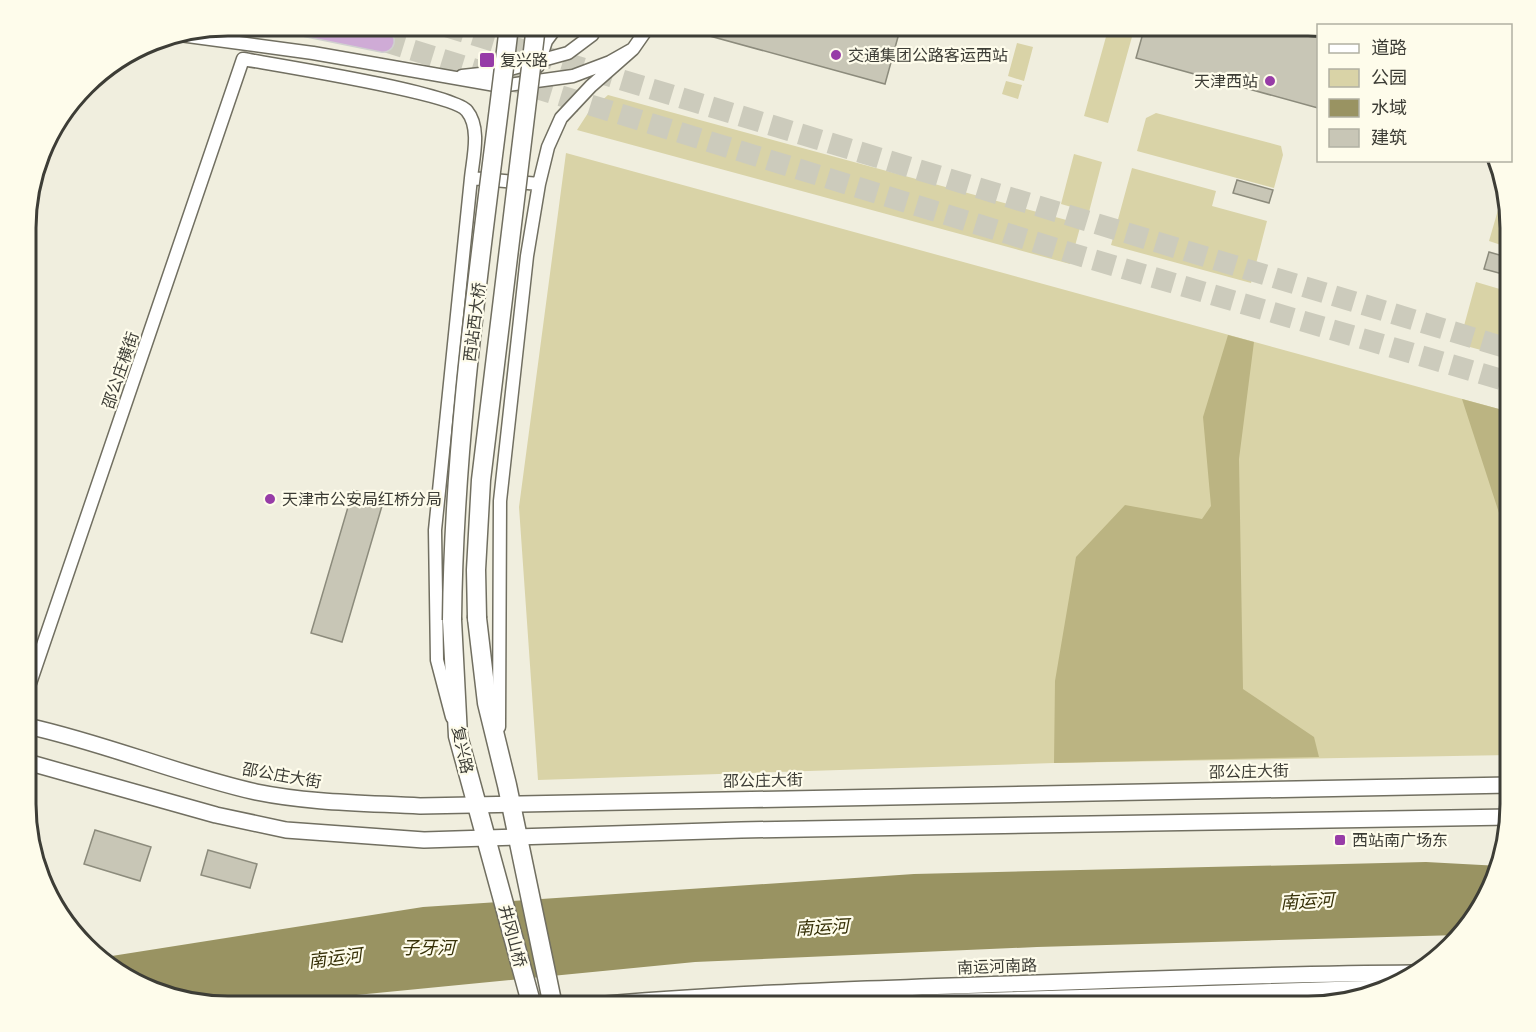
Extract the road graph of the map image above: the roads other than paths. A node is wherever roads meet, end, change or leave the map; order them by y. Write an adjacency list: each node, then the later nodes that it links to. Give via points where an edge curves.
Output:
1 (358, 36): 9 (highway)
2 (508, 36): 17 (main road, 西站西大桥, bridge, via 461,423)
3 (536, 36): 11 (main road, 西站西大桥, bridge)
4 (540, 36): 11 (street, bridge)
5 (550, 36): 11 (street)
6 (591, 36): 11 (street, via 568,53)
7 (642, 36): 10 (street)
8 (203, 38): 12 (street, via 313,53)
9 (383, 41)
10 (633, 49): 13 (street, via 573,76); 15 (street, via 561,118 548,147)
11 (537, 53): 12 (street, via 499,72); 13 (street); 16 (main road, 西站西大桥, bridge, via 481,480)
12 (422, 74): 13 (street, via 501,86)
13 (535, 82)
14 (471, 178): 15 (street); 18 (street, 邵公庄横街, via 474,123 461,106 400,89 243,59); 20 (street, via 435,530 437,660)
15 (539, 184): 21 (street, via 527,256 501,501)
16 (477, 618): 21 (main road, 复兴路, via 487,703)
17 (452, 620): 20 (main road, 复兴路)
18 (36, 666)
19 (36, 728): 24 (street, 邵公庄大街, via 255,791 320,801 420,806)
20 (458, 736): 24 (main road, 复兴路)
21 (498, 749): 25 (main road, 复兴路)
22 (36, 765): 27 (street, via 216,816 286,830 424,840)
23 (1500, 785): 25 (street, 邵公庄大街)
24 (475, 804): 25 (street, 邵公庄大街); 27 (main road, 复兴路)
25 (511, 804): 28 (main road, 复兴路)
26 (1500, 817): 28 (street, via 741,830)
27 (487, 838): 28 (street); 30 (main road, 复兴路)
28 (516, 838): 29 (main road, 复兴路)
29 (525, 874): 35 (main road, 井冈山桥)
30 (497, 877): 34 (main road, 井冈山桥)
31 (1397, 973): 32 (street, 南运河南路)
32 (1281, 974): 36 (street, 南运河南路); 37 (street)
33 (1340, 993): 38 (street, 南运河南路)
34 (529, 996)
35 (551, 996)
36 (696, 996)
37 (1282, 996)
38 (1310, 996)

